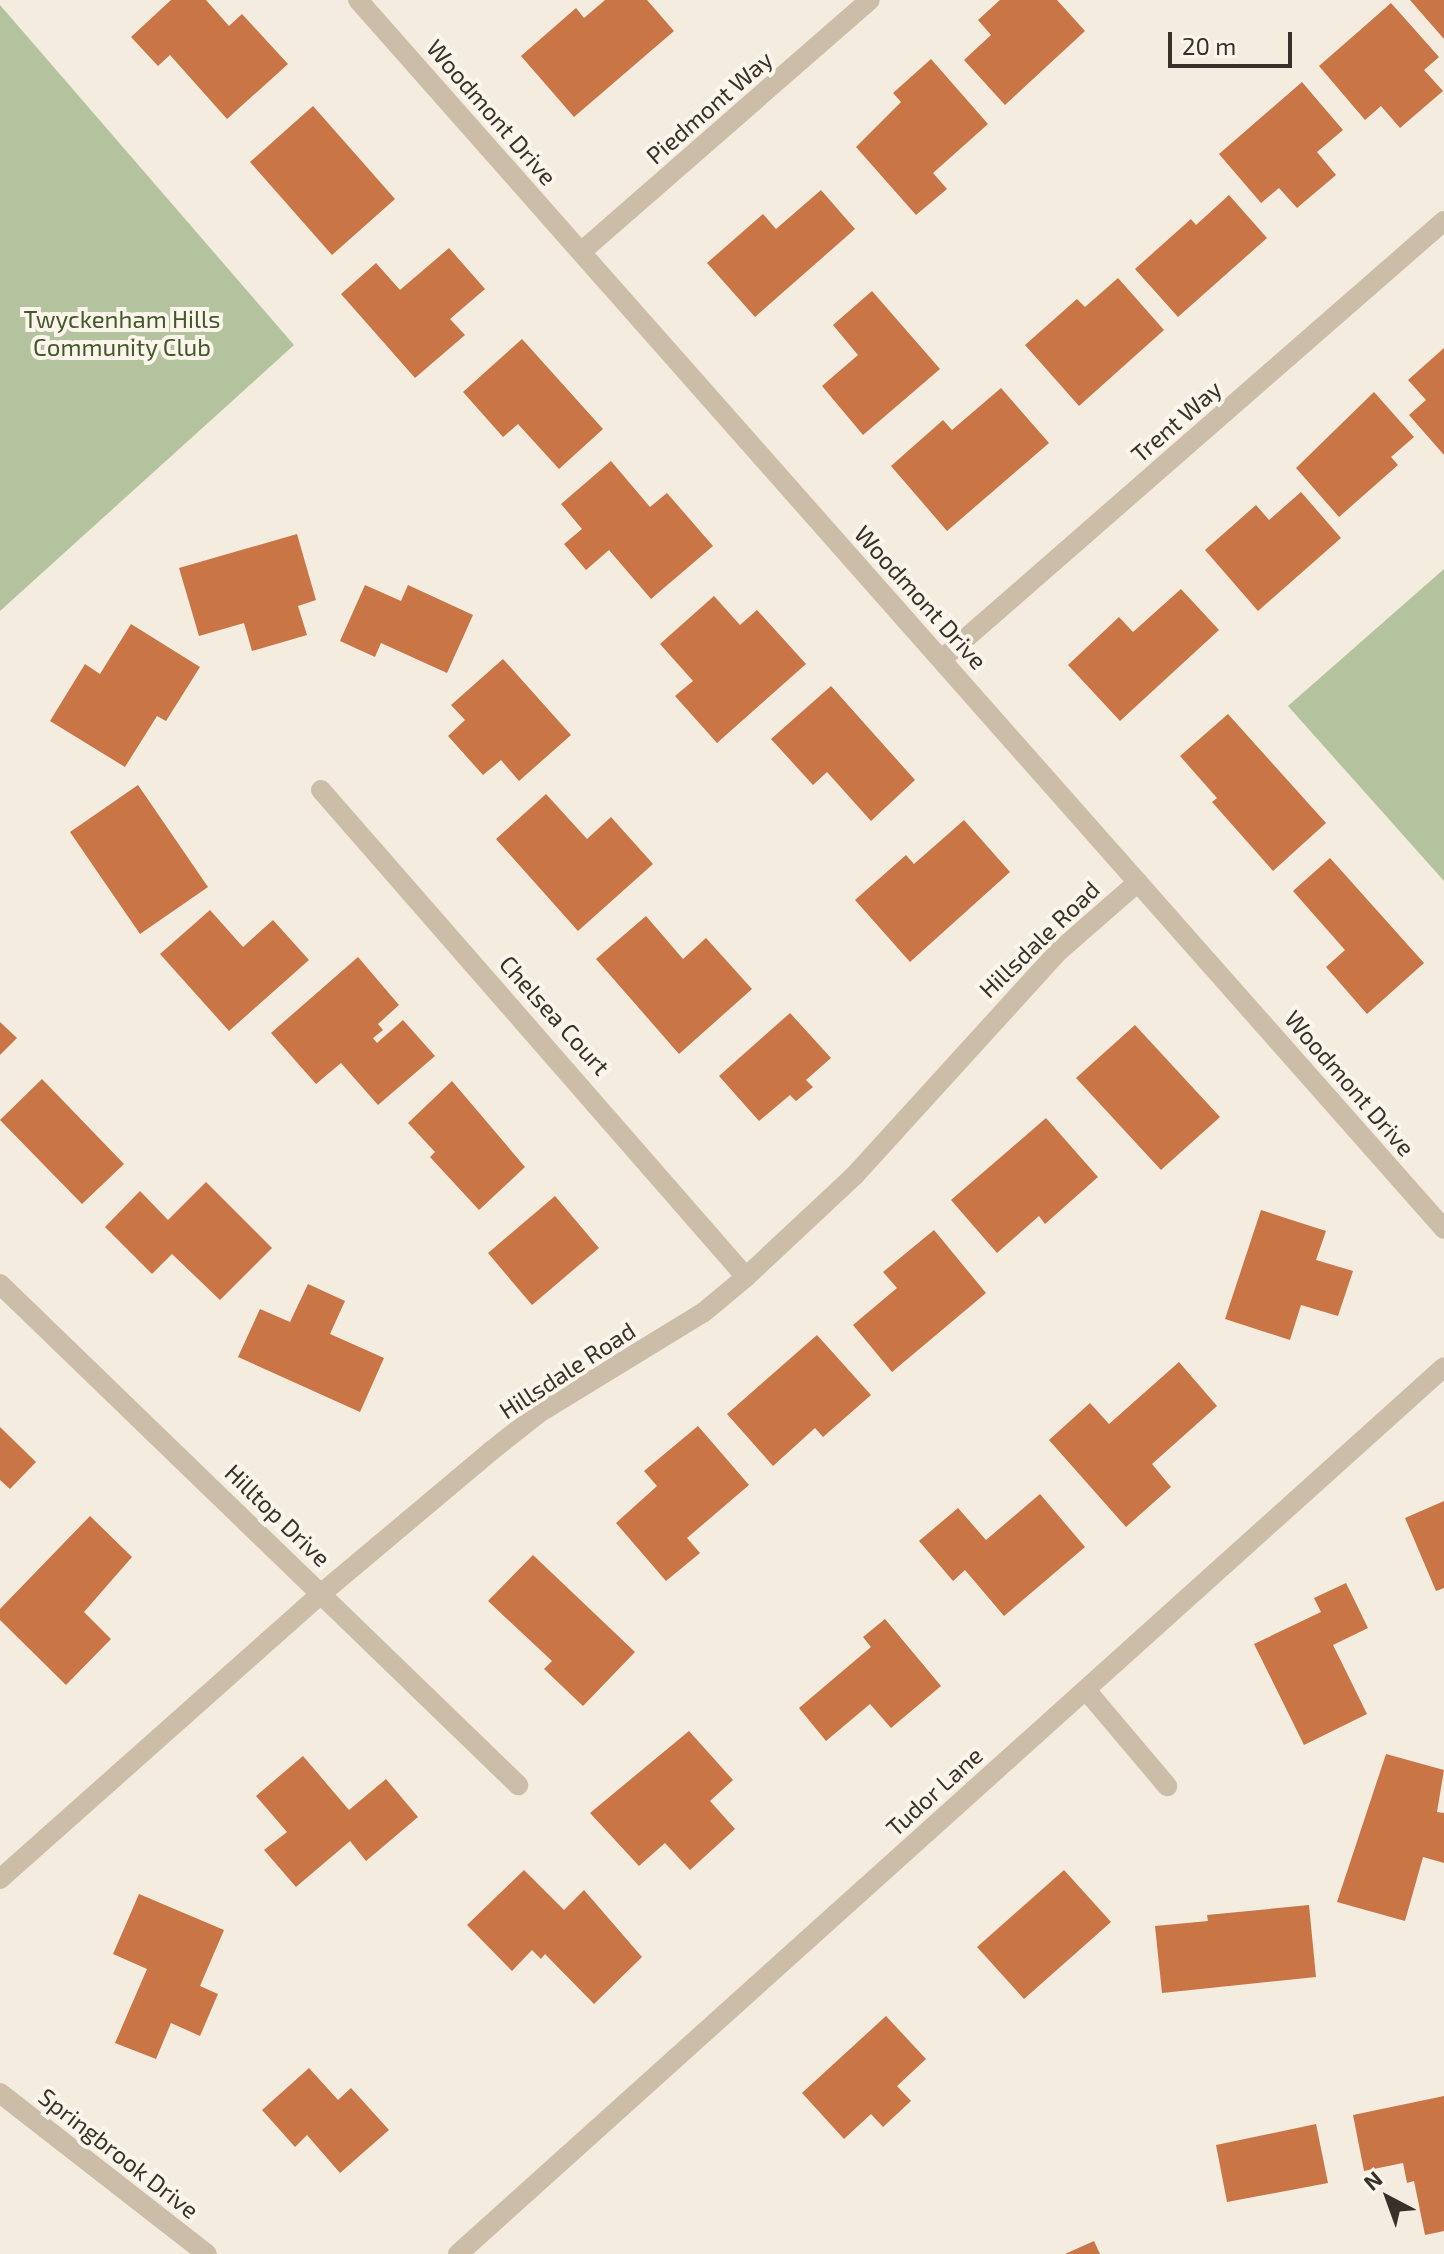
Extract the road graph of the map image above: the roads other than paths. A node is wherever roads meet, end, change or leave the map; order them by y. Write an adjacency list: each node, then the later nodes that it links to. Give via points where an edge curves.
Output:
1 (358, 0): 4 (street, Woodmont Drive)
2 (870, 0): 4 (street, Piedmont Way)
3 (1444, 221): 5 (street, Trent Way)
4 (581, 252): 5 (street, Woodmont Drive)
5 (942, 659): 7 (street, Woodmont Drive)
6 (321, 790): 9 (street, Chelsea Court)
7 (1138, 882): 8 (street, Woodmont Drive); 9 (street, Hillsdale Road, via 1059,951 855,1175)
8 (1444, 1229)
9 (746, 1277): 12 (street, Hillsdale Road, via 655,1344 539,1413)
10 (0, 1284): 12 (street, Hilltop Drive)
11 (1444, 1367): 13 (street, Tudor Lane)
12 (322, 1593): 14 (street, Hilltop Drive); 16 (street, Hillsdale Road)
13 (1086, 1690): 15 (street); 19 (street, Tudor Lane)
14 (518, 1785)
15 (1167, 1786)
16 (0, 1879)
17 (0, 2093): 18 (street, Springbrook Drive)
18 (207, 2254)
19 (458, 2254)

